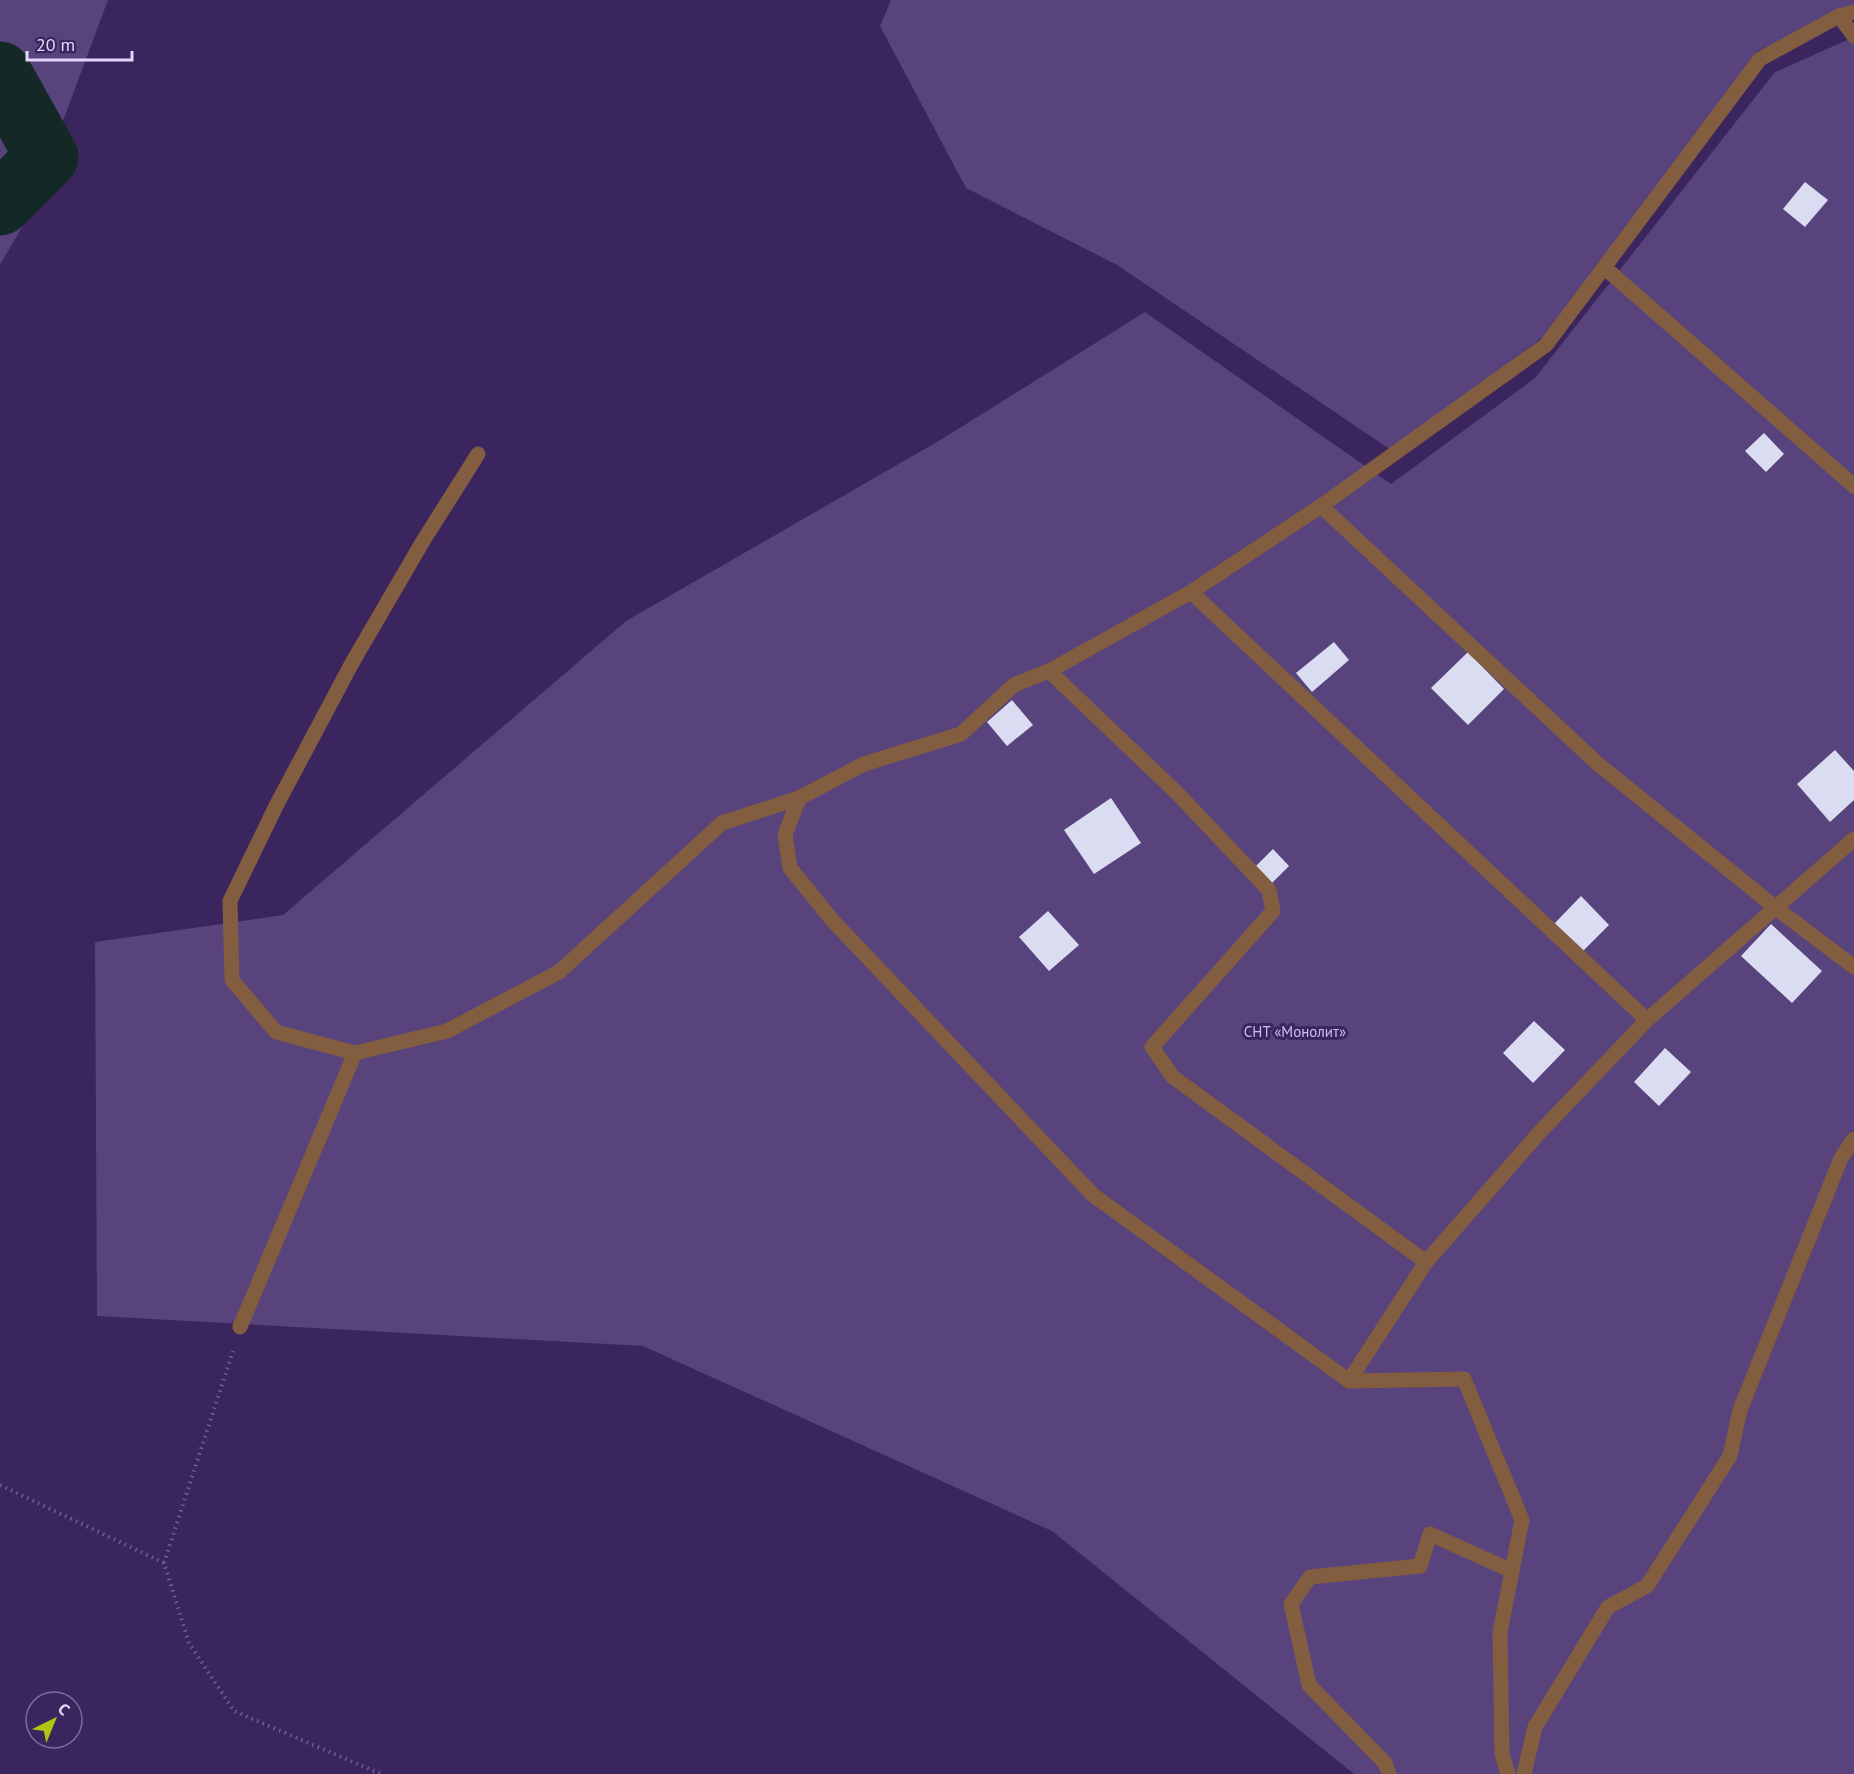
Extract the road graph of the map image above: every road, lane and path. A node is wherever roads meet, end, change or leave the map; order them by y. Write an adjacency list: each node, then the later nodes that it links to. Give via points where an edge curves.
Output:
1 (1854, 12): 2 (lane)
2 (1839, 16): 3 (lane); 4 (lane, via 1760,59)
3 (1854, 36)
4 (1605, 268): 6 (lane); 7 (lane, via 1546,345)
5 (478, 454): 15 (lane, via 352,663 230,901 232,980 276,1032)
6 (1854, 486)
7 (1321, 506): 8 (lane); 12 (lane, via 1598,764)
8 (1191, 592): 9 (lane); 14 (lane)
9 (1050, 671): 10 (lane, via 1014,685 961,734 864,764); 17 (lane, via 1176,792 1269,890 1273,911 1152,1047 1173,1077)
10 (799, 798): 15 (lane, via 722,823 559,972 447,1030); 19 (lane, via 785,835 790,868 841,930 1094,1195)
11 (1854, 839): 12 (lane)
12 (1776, 908): 13 (lane); 14 (lane)
13 (1854, 967)
14 (1647, 1020): 17 (lane, via 1539,1133)
15 (355, 1053): 18 (lane)
16 (1854, 1139): 26 (lane, via 1841,1158 1740,1410 1730,1456 1647,1586 1608,1607 1535,1726)
17 (1426, 1262): 19 (lane)
18 (240, 1327): 21 (path)
19 (1349, 1381): 22 (lane, via 1464,1379 1522,1520)
20 (0, 1485): 21 (path)
21 (164, 1563): 23 (path, via 189,1644 234,1711)
22 (1512, 1571): 24 (lane, via 1430,1534 1420,1566 1310,1577 1291,1604 1309,1685 1384,1763); 25 (lane, via 1500,1632 1502,1754)
23 (381, 1774)
24 (1389, 1774)
25 (1508, 1774)
26 (1524, 1774)

